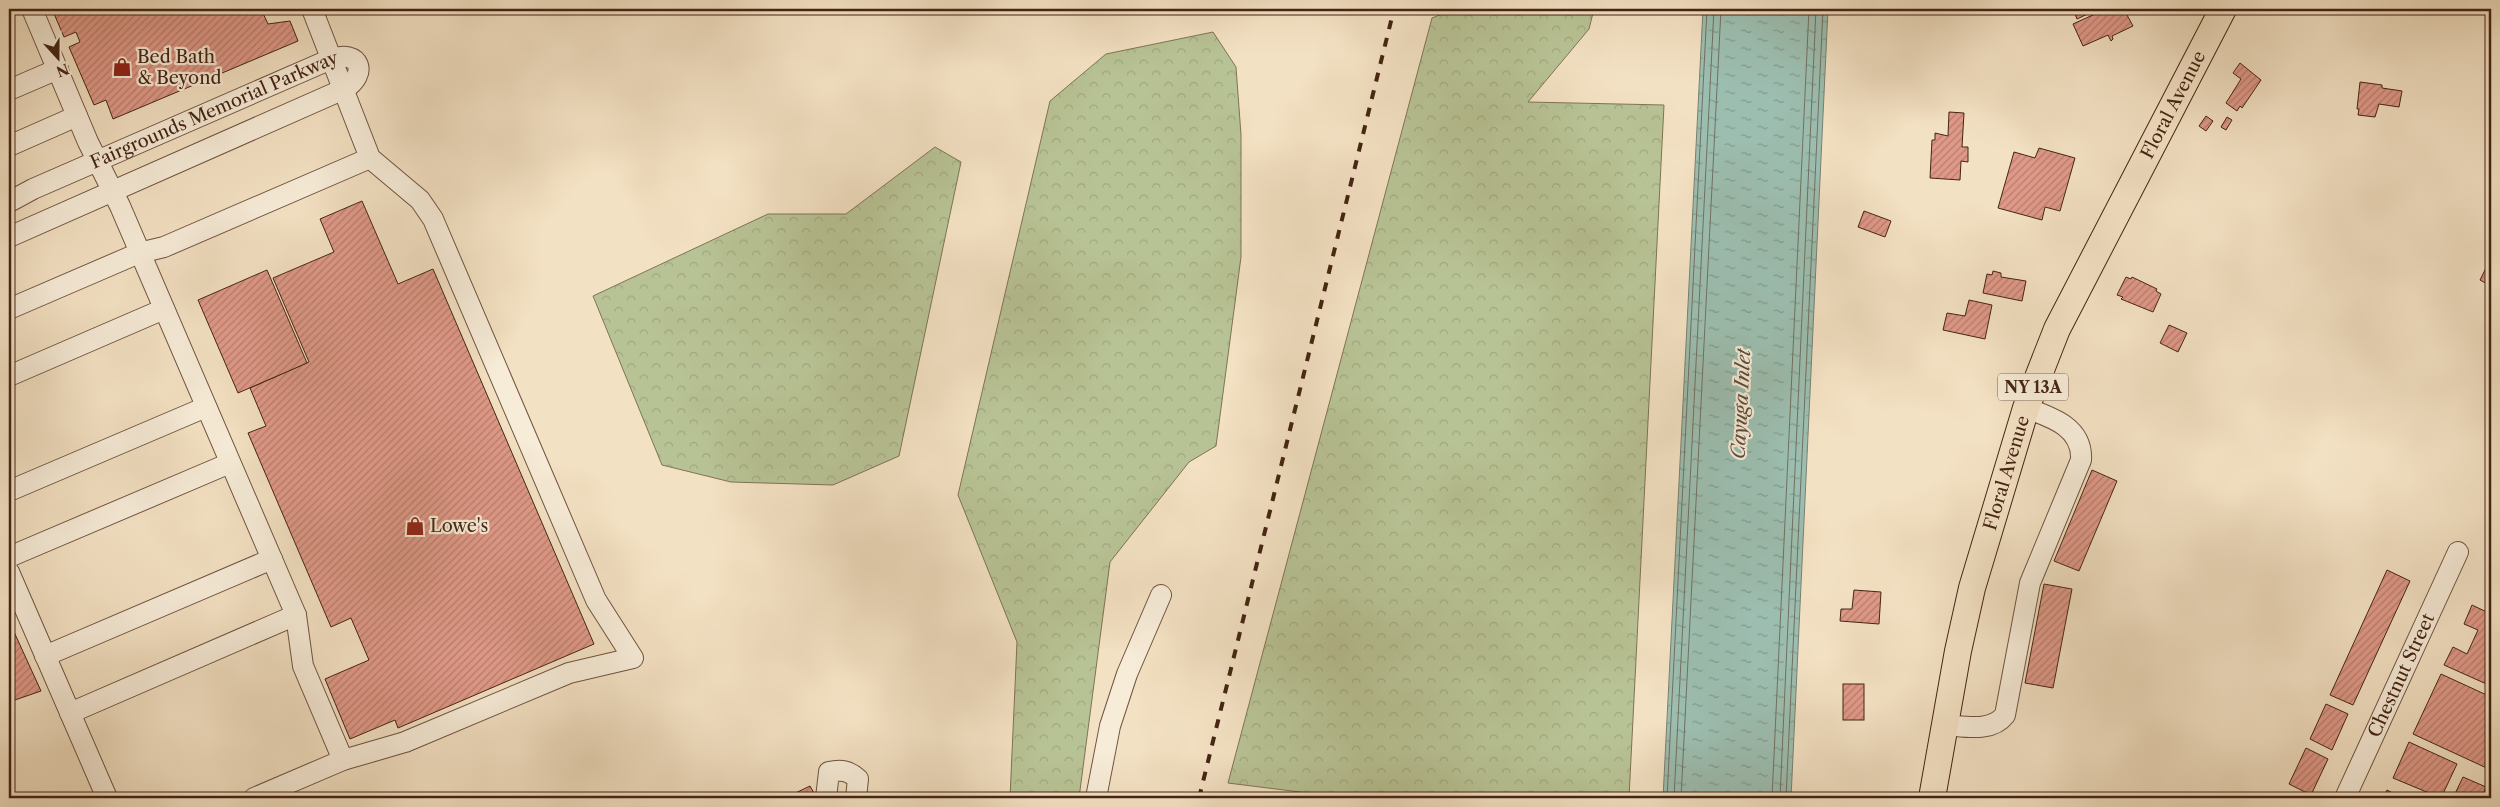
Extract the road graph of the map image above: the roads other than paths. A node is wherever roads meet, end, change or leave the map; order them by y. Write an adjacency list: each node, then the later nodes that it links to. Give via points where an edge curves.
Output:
1 (32, 9): 5 (street)
2 (312, 9): 4 (street)
3 (2223, 9): 20 (main road, Floral Avenue / NY 13A, via 2057,329)
4 (331, 59): 6 (street, Fairgrounds Memorial Parkway, via 343,55 357,63 358,77); 11 (street, Fairgrounds Memorial Parkway)
5 (58, 69): 7 (street); 8 (street)
6 (344, 89): 10 (street); 12 (street, Fairgrounds Memorial Parkway)
7 (9, 90)
8 (77, 116): 9 (street); 11 (street)
9 (9, 146)
10 (370, 158): 15 (street, via 164,247); 32 (street, via 420,200 433,218 596,600 633,658 569,673 405,742)
11 (98, 161): 12 (street); 13 (street, Fairgrounds Memorial Parkway)
12 (113, 190): 14 (street, Fairgrounds Memorial Parkway); 15 (street)
13 (9, 202)
14 (9, 237)
15 (140, 253): 16 (street); 17 (street)
16 (9, 309)
17 (164, 309): 18 (street); 19 (street)
18 (9, 376)
19 (206, 407): 21 (street); 22 (street)
20 (2026, 408): 31 (main road, Floral Avenue / NY 13A, via 1972,588); 31 (street, via 2065,425 2079,442 2081,460 2030,583 2005,715 1984,726)
21 (230, 463): 24 (street); 25 (street)
22 (9, 491)
23 (2458, 552): 39 (street, Chestnut Street)
24 (9, 558)
25 (272, 559): 28 (street); 29 (street)
26 (9, 572): 29 (street)
27 (1161, 595): 37 (street, via 1127,674 1110,726)
28 (296, 615): 30 (street); 32 (street, via 303,666)
29 (45, 656): 30 (street)
30 (70, 713): 33 (street)
31 (1944, 725): 38 (main road, Floral Avenue / NY 13A)
32 (343, 760): 34 (street)
33 (107, 798)
34 (254, 798)
35 (826, 798): 36 (street, via 830,772 839,769 858,779)
36 (856, 798)
37 (1096, 798)
38 (1932, 798)
39 (2345, 798)

